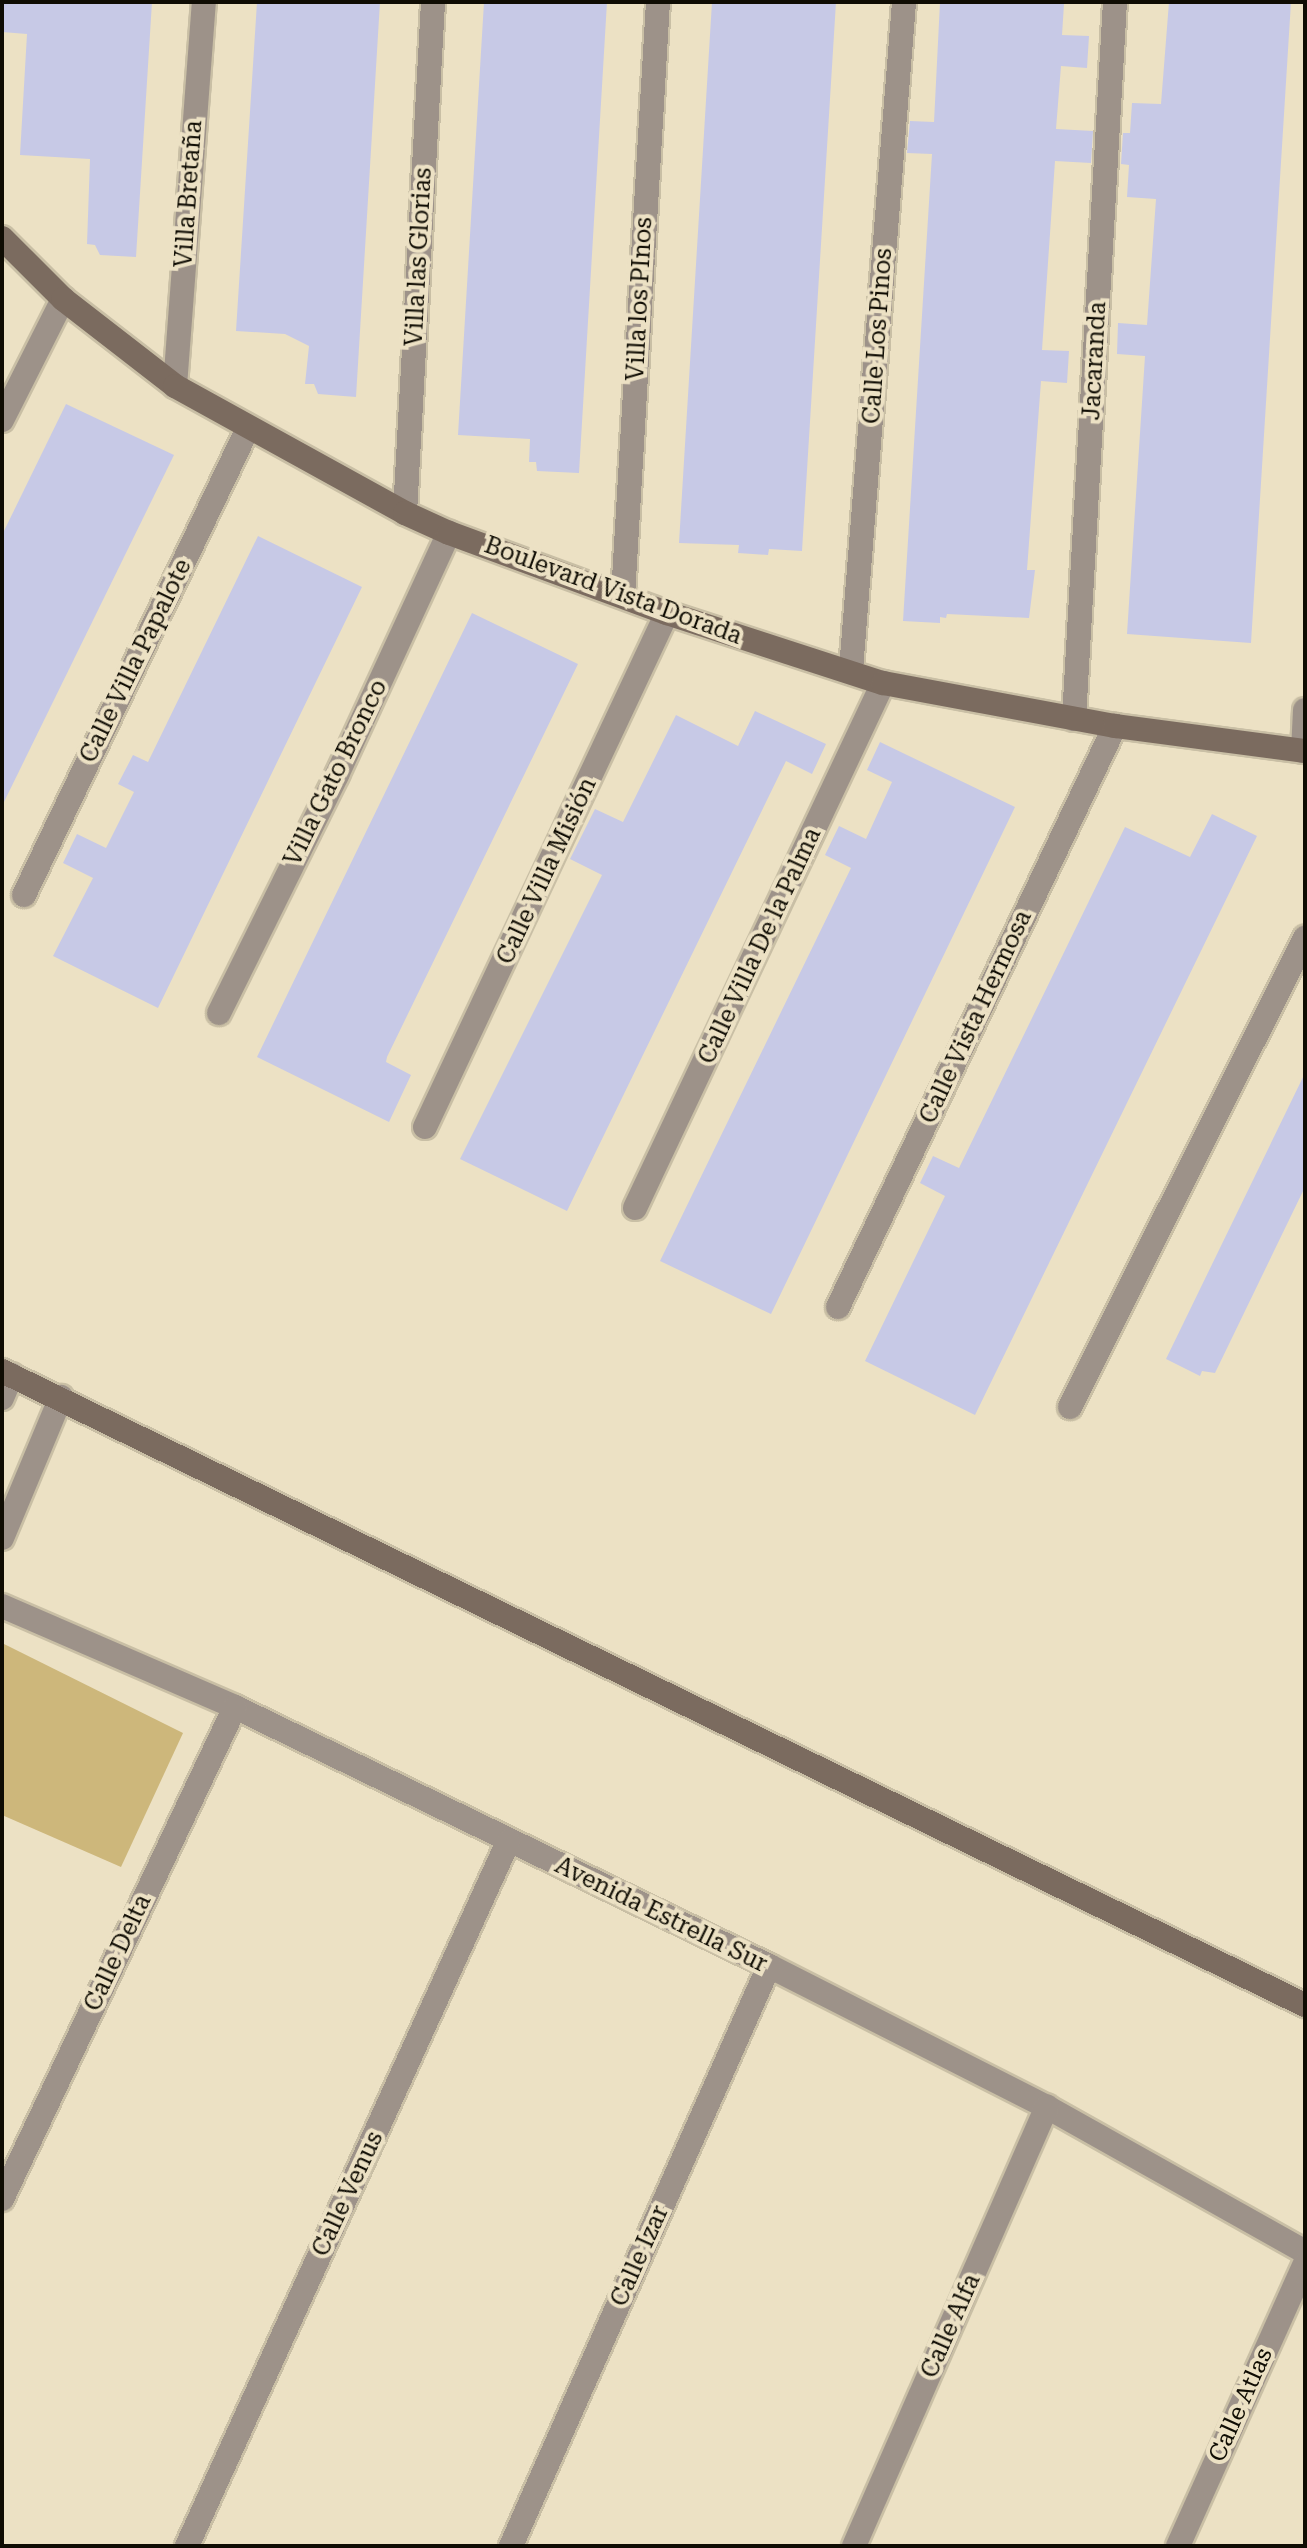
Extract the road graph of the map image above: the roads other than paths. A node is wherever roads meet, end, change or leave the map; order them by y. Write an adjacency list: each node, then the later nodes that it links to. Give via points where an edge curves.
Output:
1 (204, 2): 8 (street, Villa Bretaña)
2 (433, 2): 11 (street, Villa las Glorias)
3 (658, 2): 13 (street, Villa los PInos)
4 (904, 2): 15 (street, Calle Los Pinos)
5 (1115, 2): 18 (street, Jacaranda)
6 (2, 238): 7 (street, Boulevard Vista Dorada)
7 (63, 299): 8 (street, Boulevard Vista Dorada); 9 (street)
8 (175, 386): 10 (street, Boulevard Vista Dorada)
9 (2, 420)
10 (248, 428): 11 (street, Boulevard Vista Dorada); 21 (street, Calle Villa Papalote)
11 (405, 513): 12 (street, Boulevard Vista Dorada)
12 (449, 533): 13 (street, Boulevard Vista Dorada); 23 (street, Villa Gato Bronco)
13 (623, 596): 14 (street, Boulevard Vista Dorada)
14 (667, 613): 15 (street, Boulevard Vista Dorada); 24 (street, Calle Villa Misión)
15 (851, 670): 16 (street, Boulevard Vista Dorada)
16 (883, 683): 18 (street, Boulevard Vista Dorada); 25 (street, Calle Villa De la Palma)
17 (1305, 710): 20 (street)
18 (1074, 719): 19 (street, Boulevard Vista Dorada)
19 (1115, 726): 20 (street, Boulevard Vista Dorada); 26 (street, Calle Vista Hermosa)
20 (1304, 751)
21 (24, 895)
22 (1305, 938): 30 (street)
23 (219, 1013)
24 (425, 1127)
25 (635, 1208)
26 (838, 1307)
27 (7, 1373): 28 (street); 29 (street)
28 (61, 1397): 31 (street); 36 (street)
29 (2, 1398)
30 (1070, 1407)
31 (2, 1538)
32 (2, 1606): 33 (street, Avenida Estrella Sur)
33 (235, 1707): 34 (street, Avenida Estrella Sur); 38 (street, Calle Delta)
34 (508, 1842): 35 (street, Avenida Estrella Sur); 41 (street, Calle Venus)
35 (769, 1966): 37 (street, Avenida Estrella Sur); 42 (street, Calle Izar)
36 (1305, 2005)
37 (1047, 2107): 39 (street, Avenida Estrella Sur); 43 (street, Calle Alfa)
38 (2, 2199)
39 (1305, 2252)
40 (1305, 2264): 44 (street, Calle Atlas)
41 (187, 2546)
42 (511, 2546)
43 (854, 2546)
44 (1178, 2546)

